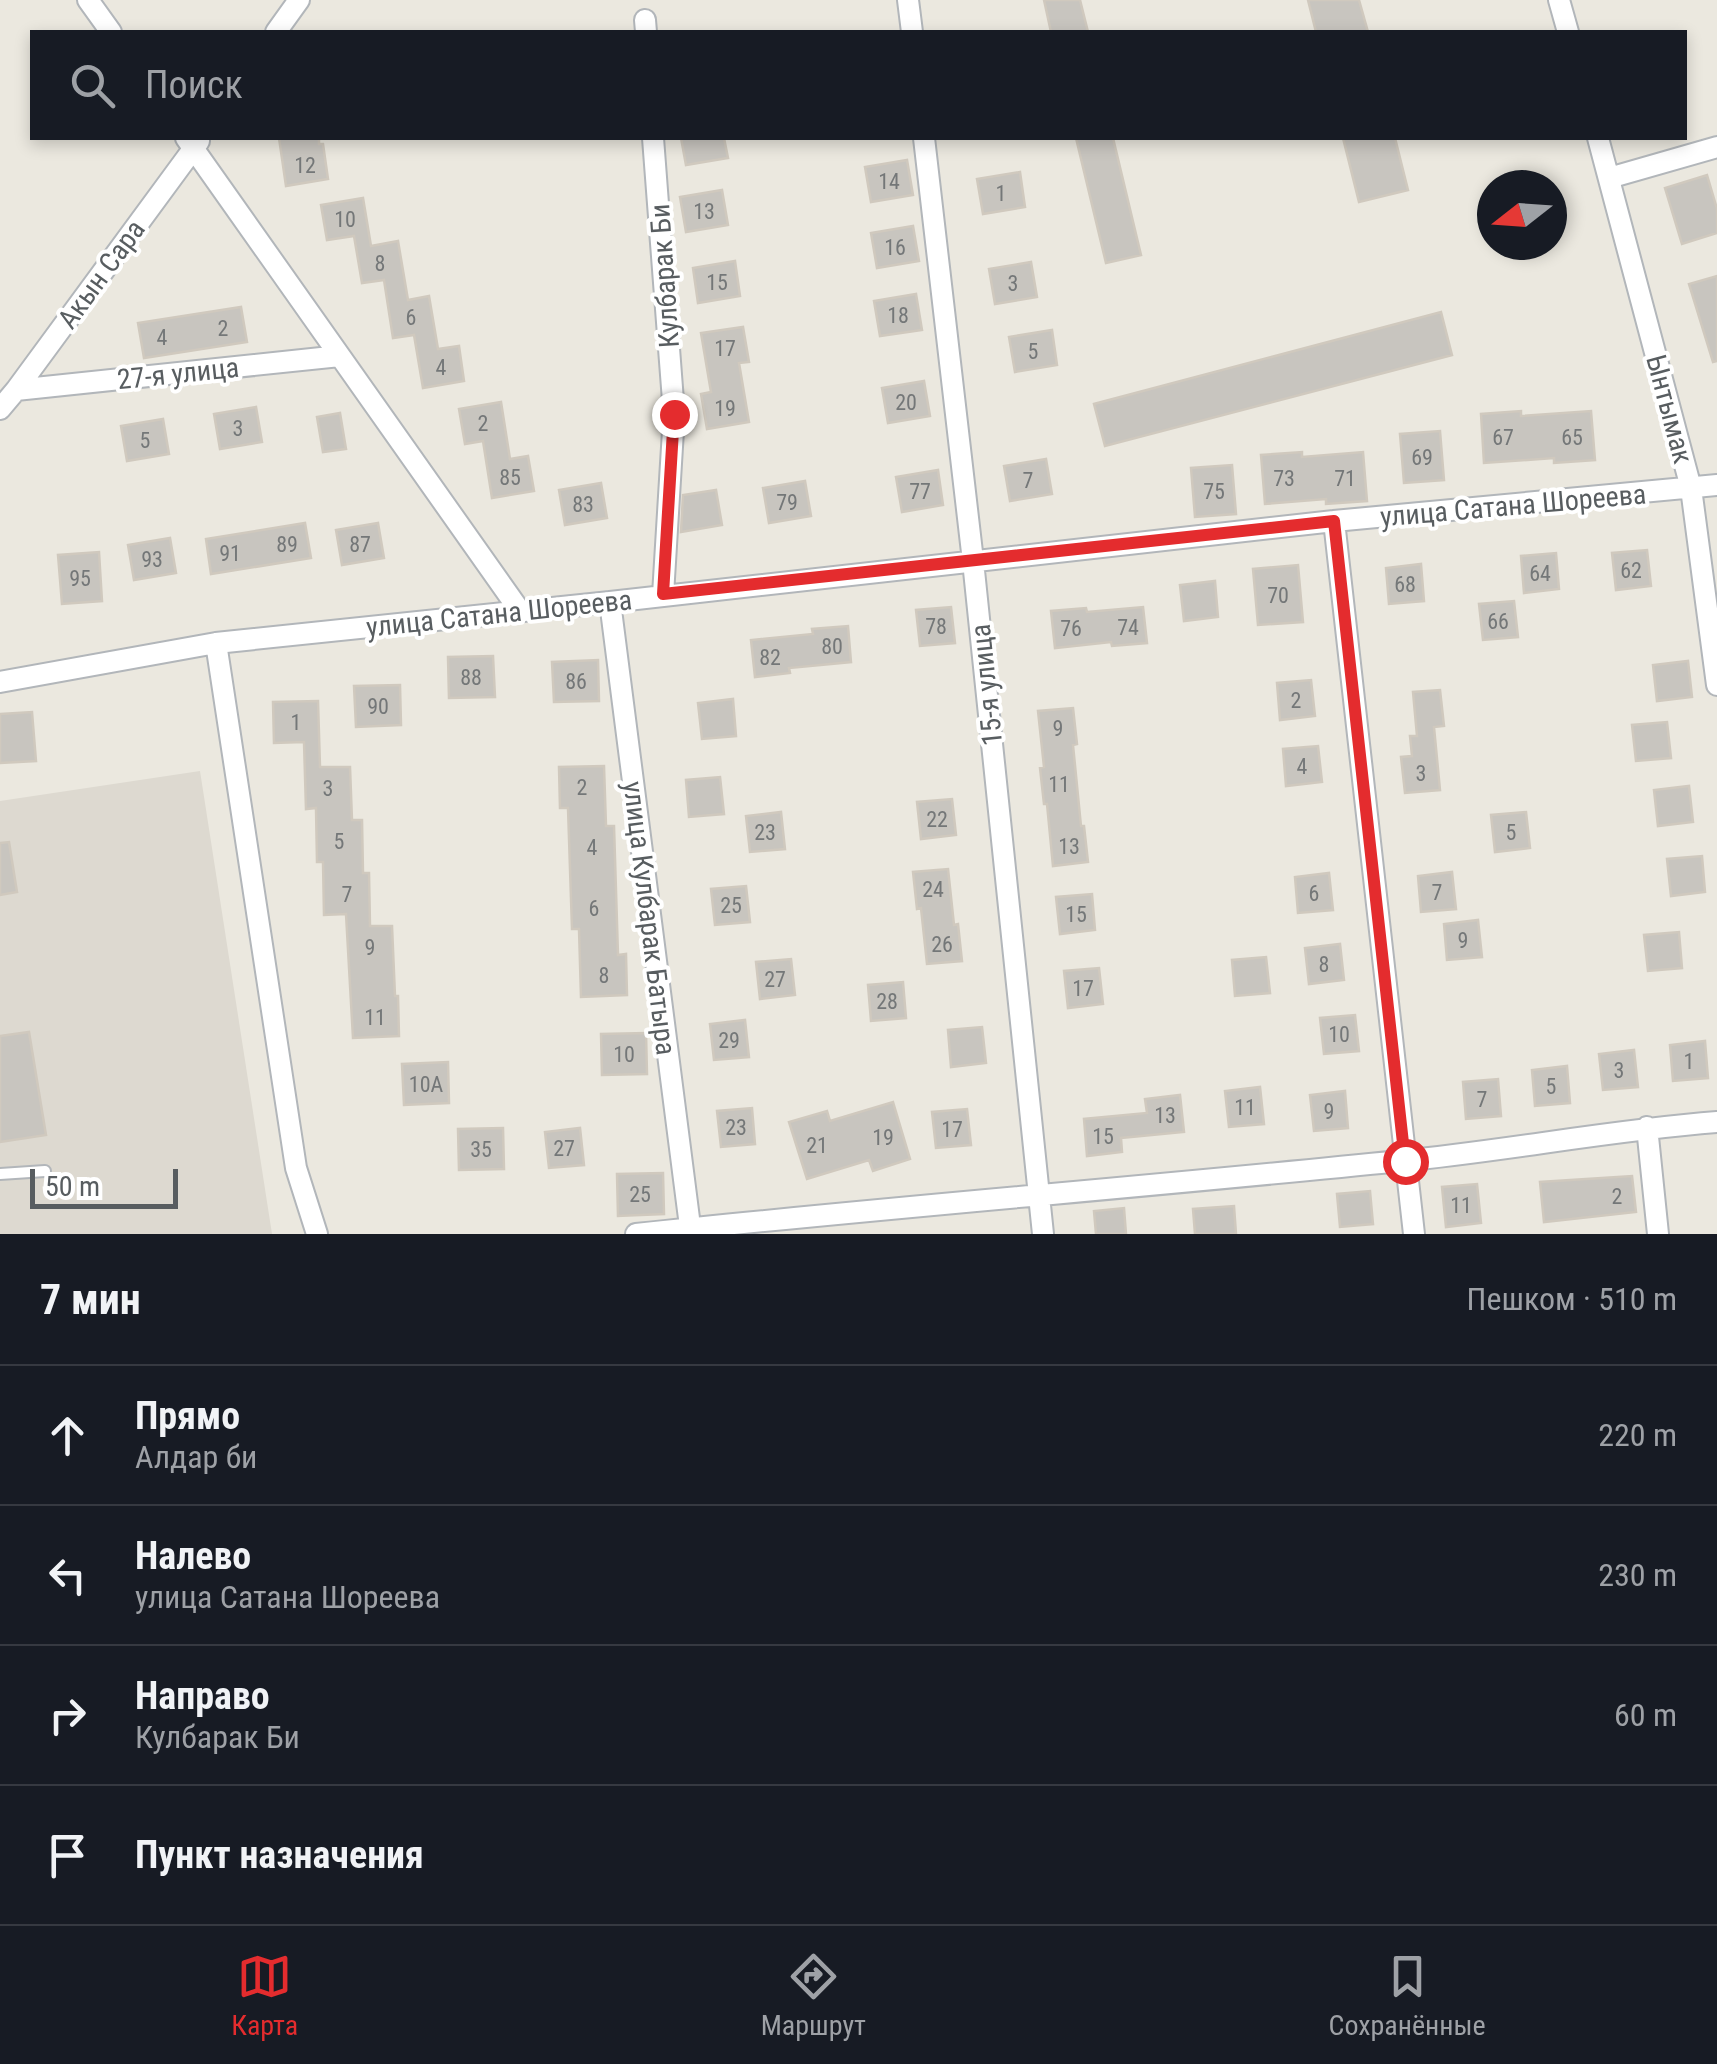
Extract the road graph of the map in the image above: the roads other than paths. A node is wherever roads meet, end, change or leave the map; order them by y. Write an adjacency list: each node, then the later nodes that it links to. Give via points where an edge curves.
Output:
1 (88, 0): 5 (street)
2 (299, 0): 6 (street)
3 (908, 0): 7 (street)
4 (1558, 0): 8 (street)
5 (110, 30)
6 (277, 30)
7 (912, 30)
8 (1567, 30)
9 (654, 140): 22 (street, Кулбарак Би, via 674,414)
10 (924, 140): 21 (street, 15-я улица)
11 (1599, 140): 14 (street, Ынтымак)
12 (193, 141): 15 (street); 16 (street, Акын Сара)
13 (1717, 147): 14 (street)
14 (1609, 178): 19 (street, Ынтымак)
15 (340, 356): 16 (street, 27-я улица); 24 (street)
16 (16, 390): 17 (street, Акын Сара)
17 (0, 408)
18 (1717, 485): 19 (street, улица Сатана Шореева)
19 (1691, 488): 20 (street, улица Сатана Шореева); 27 (street, Ынтымак)
20 (1334, 521): 21 (street, улица Сатана Шореева); 30 (street)
21 (973, 561): 22 (street, улица Сатана Шореева); 33 (street, 15-я улица)
22 (663, 594): 23 (street, улица Сатана Шореева)
23 (610, 602): 24 (street, улица Сатана Шореева); 34 (street, улица Кулбарак Батыра)
24 (520, 611): 25 (street, улица Сатана Шореева)
25 (216, 643): 26 (street, улица Сатана Шореева); 35 (street, via 296,1168)
26 (0, 682)
27 (1717, 685)
28 (1717, 1122): 29 (street)
29 (1647, 1127): 30 (street); 39 (street)
30 (1405, 1161): 33 (street); 38 (street)
31 (45, 1171): 32 (lane)
32 (0, 1174)
33 (1040, 1196): 34 (street); 37 (street, 15-я улица)
34 (690, 1231): 36 (street)
35 (317, 1234)
36 (636, 1234)
37 (1043, 1234)
38 (1414, 1234)
39 (1658, 1234)

